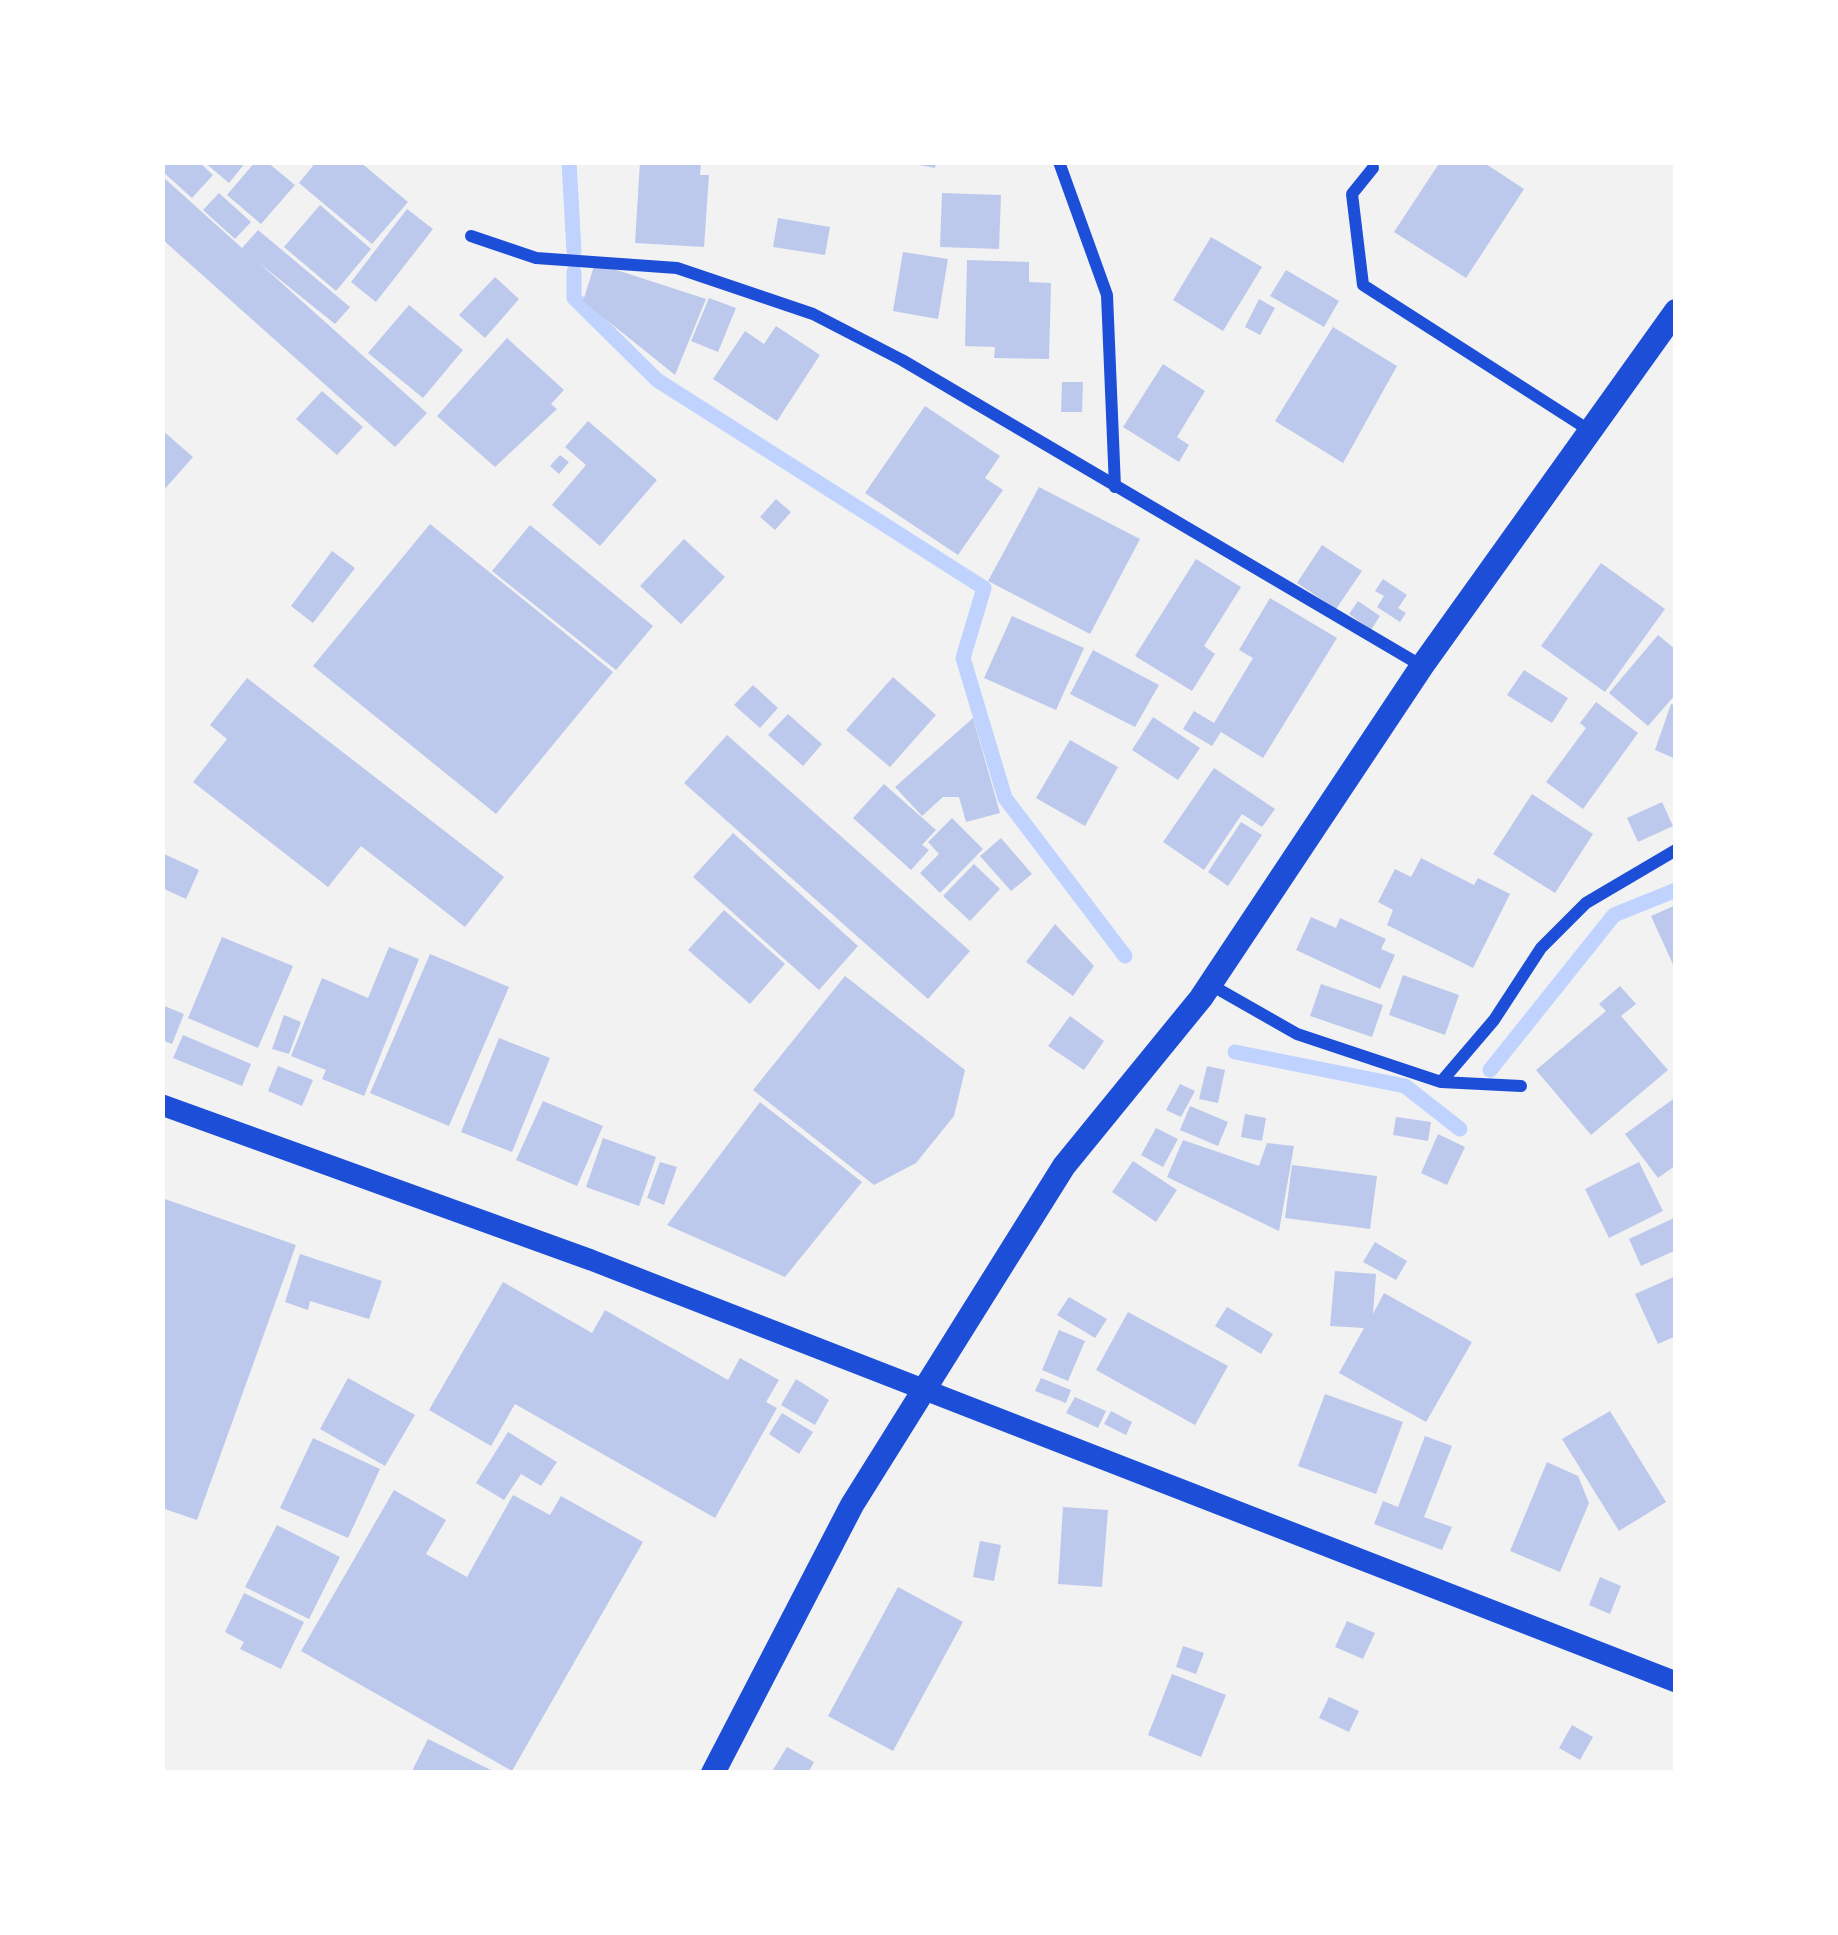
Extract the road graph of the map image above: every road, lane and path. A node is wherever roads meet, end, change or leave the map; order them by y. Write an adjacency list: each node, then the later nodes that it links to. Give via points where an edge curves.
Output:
1 (1059, 162): 6 (street, via 1107,295)
2 (1373, 168): 5 (street, via 1352,194 1363,285)
3 (471, 236): 6 (street, via 536,258 677,268 813,314)
4 (1676, 311): 5 (main road)
5 (1593, 433): 7 (main road)
6 (1115, 487): 7 (street)
7 (1422, 667): 9 (main road)
8 (1676, 850): 10 (street, via 1586,903)
9 (1210, 984): 10 (street, via 1297,1034); 13 (main road, via 1064,1166)
10 (1441, 1082): 11 (street)
11 (1521, 1086)
12 (162, 1105): 13 (street)
13 (922, 1386): 14 (street); 15 (main road)
14 (1676, 1682)
15 (713, 1773)

